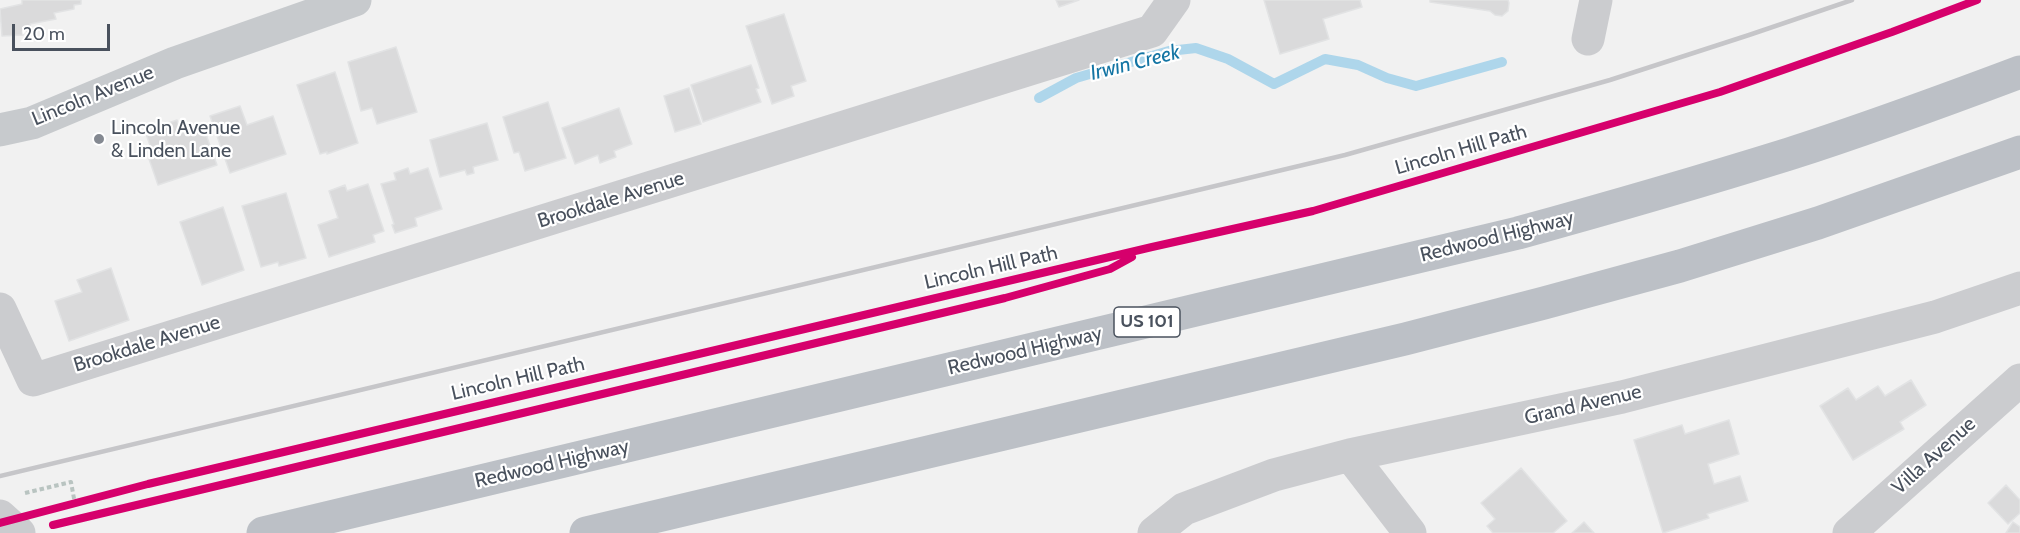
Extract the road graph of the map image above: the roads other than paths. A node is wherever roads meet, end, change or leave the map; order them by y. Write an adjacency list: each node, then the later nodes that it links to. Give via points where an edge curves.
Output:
1 (356, 0): 6 (main road, Lincoln Avenue, via 175,63 32,123)
2 (1174, 0): 9 (street, Brookdale Avenue, via 1152,31 33,380)
3 (1596, 0): 4 (street)
4 (1588, 39)
5 (2020, 72): 14 (highway, Redwood Highway / US 101, via 1790,153 1518,233)
6 (0, 130)
7 (2020, 152): 15 (highway, via 1818,223 1556,300)
8 (2020, 288): 11 (street, Grand Avenue, via 1935,316 1622,397)
9 (0, 309)
10 (2020, 380): 18 (street, Villa Avenue)
11 (1350, 455): 16 (street, Grand Avenue, via 1274,475 1184,510); 17 (street)
12 (8, 506): 13 (street)
13 (19, 533)
14 (263, 533)
15 (586, 533)
16 (1154, 533)
17 (1410, 533)
18 (1848, 533)

